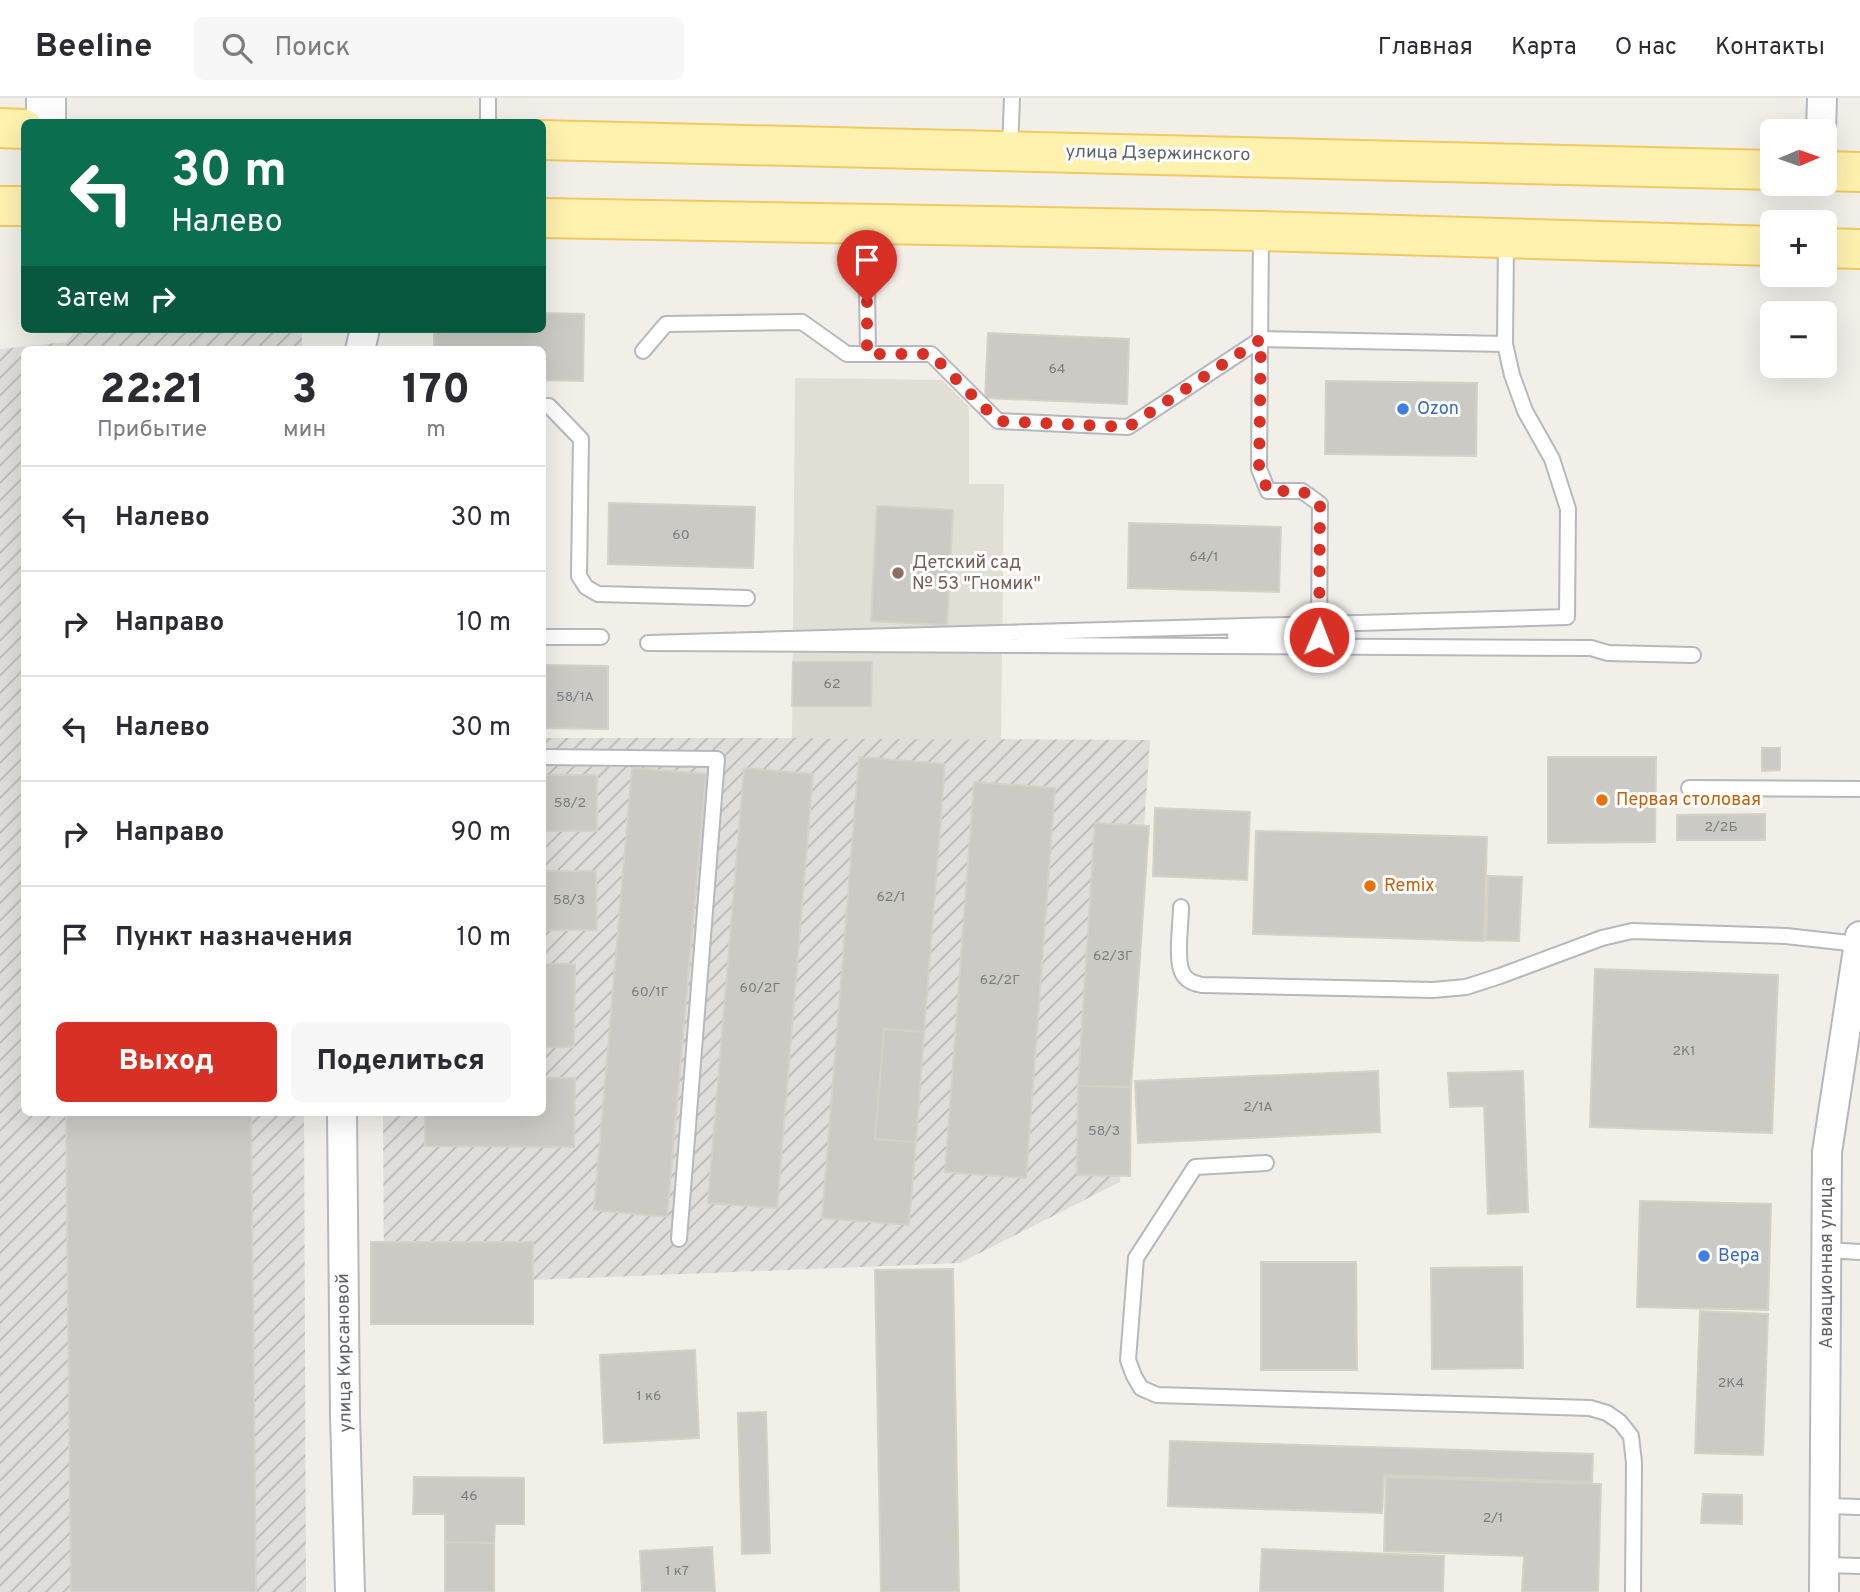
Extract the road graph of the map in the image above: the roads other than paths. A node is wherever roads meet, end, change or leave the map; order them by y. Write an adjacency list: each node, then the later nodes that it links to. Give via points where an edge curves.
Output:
1 (46, 98): 5 (main road)
2 (488, 98): 6 (lane)
3 (1012, 98): 11 (lane)
4 (1822, 98): 7 (street)
5 (46, 119)
6 (488, 119)
7 (1821, 119)
8 (0, 128): 9 (main road)
9 (21, 129)
10 (546, 139): 11 (main road, улица Дзержинского)
11 (1010, 151): 12 (main road, улица Дзержинского)
12 (1760, 170)
13 (1838, 171): 14 (main road)
14 (1860, 172)
15 (0, 206): 16 (main road)
16 (21, 206)
17 (546, 218): 18 (main road)
18 (866, 224): 19 (main road); 27 (lane)
19 (1261, 232): 20 (main road); 24 (lane)
20 (1506, 239): 21 (main road); 25 (lane)
21 (1760, 246)
22 (1837, 248): 23 (main road)
23 (1860, 249)
24 (1261, 339): 25 (lane); 27 (lane, via 1128,427 998,421 931,354); 33 (lane, via 1259,469 1268,491 1302,491 1320,504)
25 (1505, 344): 34 (lane, via 1511,375 1552,459 1568,509 1567,617)
26 (643, 351): 27 (lane, via 666,324 802,322 847,354)
27 (867, 354)
28 (546, 406): 29 (lane, via 581,439 579,576 586,587 598,594)
29 (747, 598)
30 (1153, 635): 33 (lane)
31 (546, 637): 32 (lane)
32 (601, 637)
33 (1319, 637): 34 (lane)
34 (648, 643): 35 (lane, via 1591,648 1608,653)
35 (1693, 654)
36 (546, 757): 44 (lane, via 717,760)
37 (1689, 788): 38 (lane)
38 (1860, 789)
39 (1181, 907): 40 (lane, via 1180,966 1190,982 1202,985 1466,987 1632,931)
40 (1859, 940): 41 (street, Авиационная улица)
41 (1853, 1034): 45 (street, Авиационная улица, via 1828,1152)
42 (342, 1116): 51 (street, улица Кирсановой)
43 (1266, 1163): 52 (lane, via 1195,1167 1136,1258 1128,1360 1141,1388 1157,1395 1590,1408 1607,1413 1631,1436)
44 (679, 1239)
45 (1827, 1250): 46 (lane); 47 (street, Авиационная улица)
46 (1860, 1252)
47 (1825, 1506): 48 (lane); 50 (street, Авиационная улица)
48 (1860, 1507)
49 (1860, 1566): 50 (lane)
50 (1824, 1578)
51 (350, 1592)
52 (1633, 1592)

